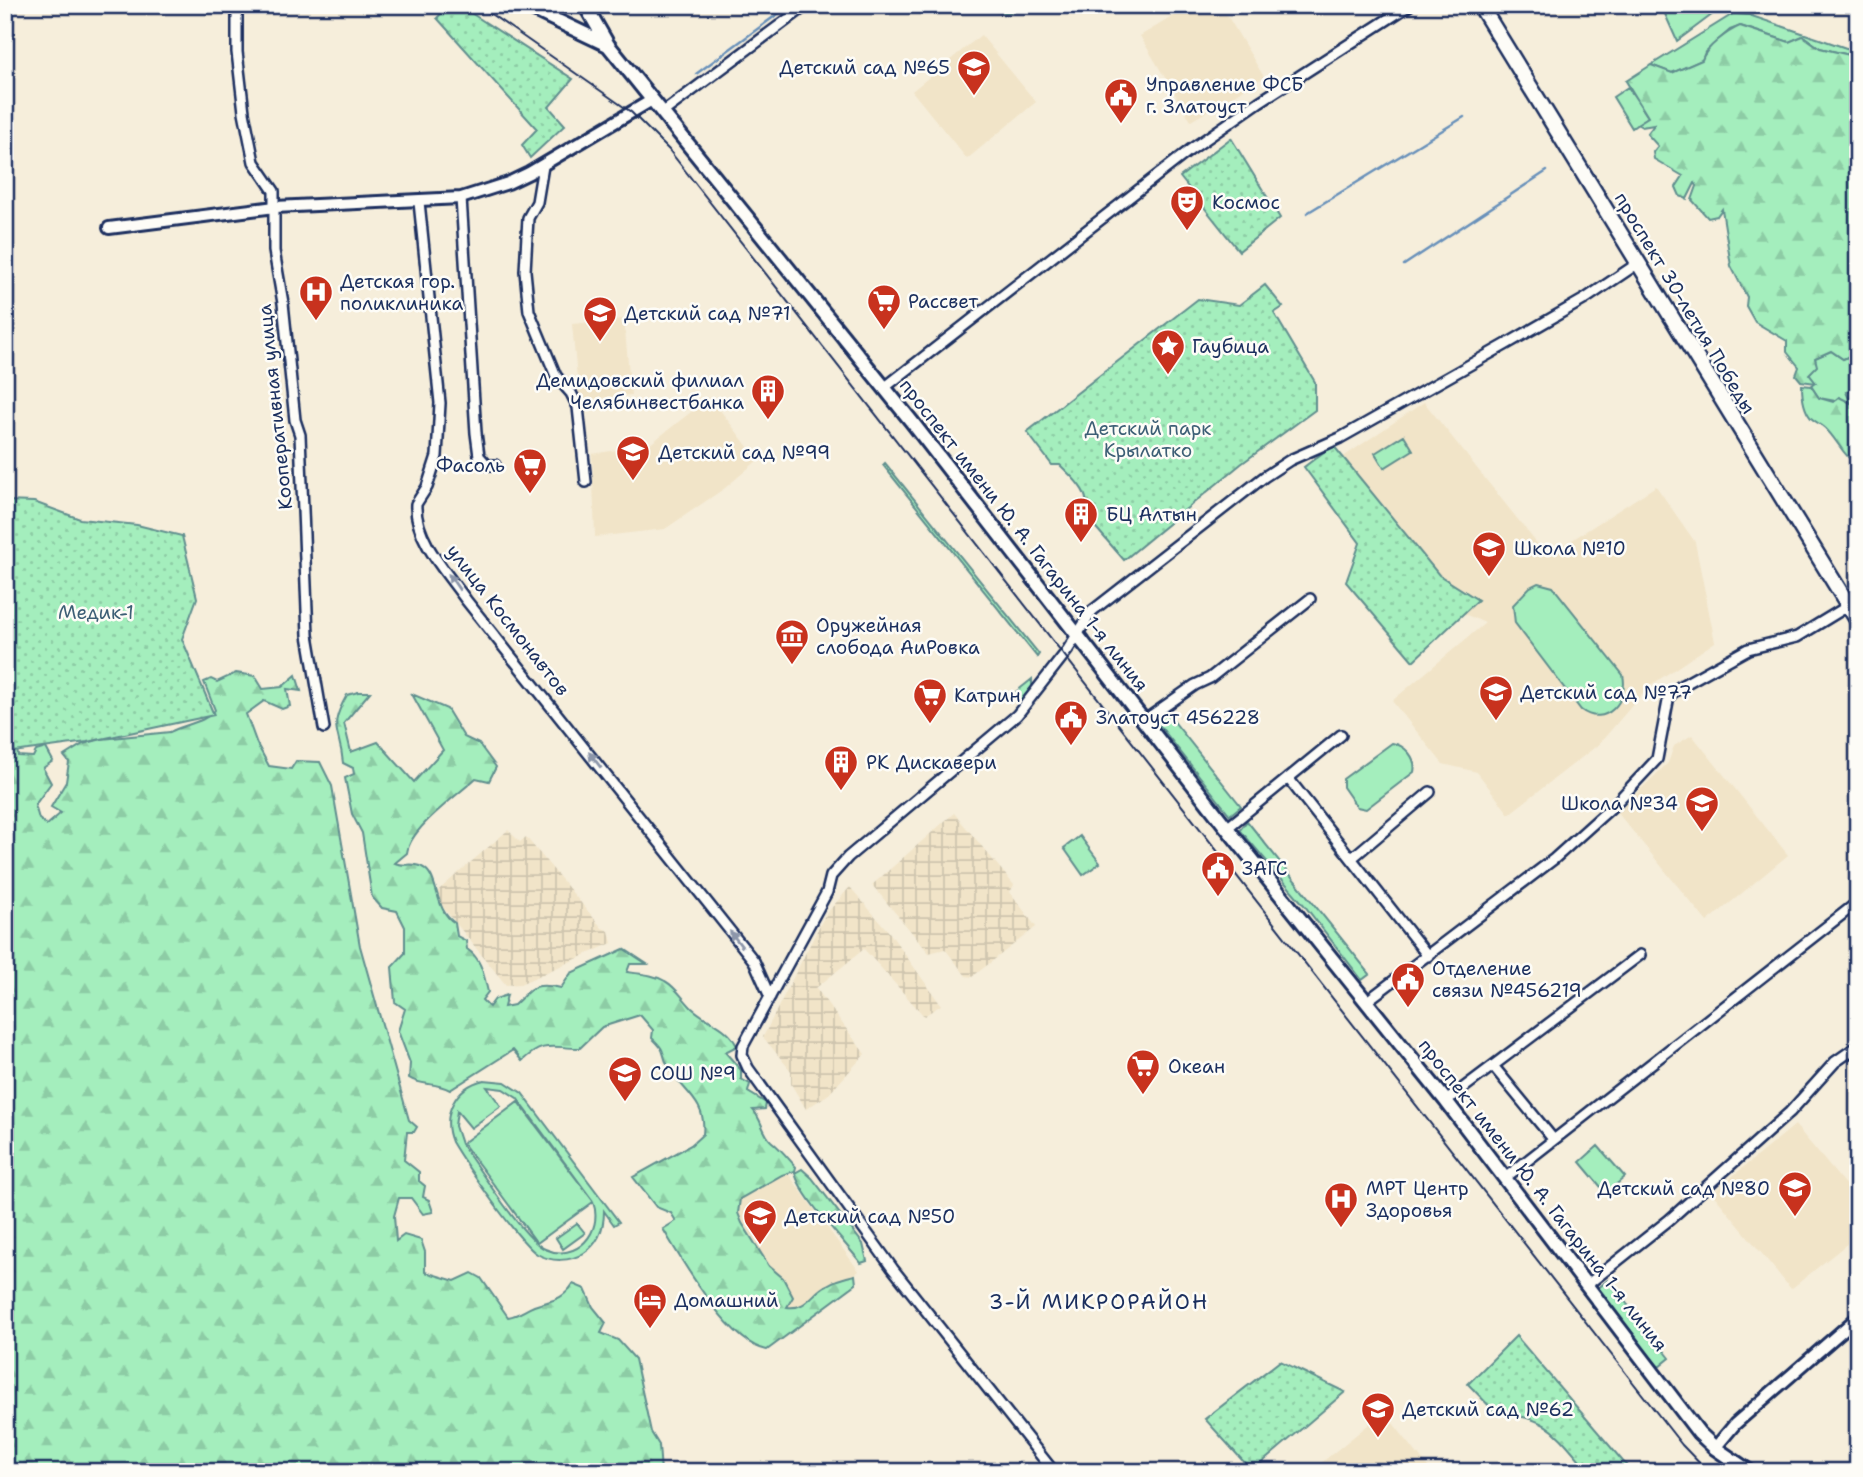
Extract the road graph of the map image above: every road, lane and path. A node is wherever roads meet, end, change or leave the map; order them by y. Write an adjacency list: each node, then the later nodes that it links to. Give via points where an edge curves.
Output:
1 (5, 5): 8 (street)
2 (237, 5): 15 (street, via 244,112 254,162 274,191)
3 (524, 5): 9 (main road)
4 (585, 5): 9 (main road, проспект имени Ю. А. Гагарина 1-я линия)
5 (807, 5): 11 (street)
6 (1410, 5): 18 (street, via 1190,150)
7 (1480, 5): 17 (main road, проспект 30-летия Победы)
8 (5, 13)
9 (608, 45): 10 (main road, проспект имени Ю. А. Гагарина 1-я линия)
10 (652, 100): 11 (main road, проспект имени Ю. А. Гагарина 1-я линия); 12 (street)
11 (662, 113): 18 (main road, проспект имени Ю. А. Гагарина 1-я линия)
12 (543, 166): 13 (street); 20 (street, via 537,202 528,218 525,271 529,311 556,376 578,407)
13 (461, 198): 14 (street); 19 (street, via 477,444 479,456)
14 (419, 202): 15 (street); 35 (street, улица Космонавтов, one-way to 14, via 754,961 466,600 430,548 415,515 437,456 440,403)
15 (275, 207): 16 (street); 26 (street, Кооперативная улица, via 274,251 300,435 308,635)
16 (109, 228)
17 (1637, 264): 22 (main road, проспект 30-летия Победы); 24 (street, via 1505,345 1340,438 1290,460 1093,611)
18 (884, 388): 24 (main road, проспект имени Ю. А. Гагарина 1-я линия)
19 (495, 466)
20 (586, 482)
21 (1310, 599): 25 (street, via 1210,678)
22 (1849, 606): 23 (main road, проспект 30-летия Победы); 34 (street, via 1785,642 1748,649 1675,691 1669,696 1661,745 1649,769 1554,859)
23 (1858, 621)
24 (1077, 634): 25 (main road, проспект имени Ю. А. Гагарина 1-я линия); 35 (street, via 1017,715 838,867)
25 (1144, 720): 30 (main road, проспект имени Ю. А. Гагарина 1-я линия)
26 (324, 728)
27 (1341, 735): 28 (street)
28 (1288, 778): 30 (street); 31 (street)
29 (1430, 792): 31 (street)
30 (1227, 828): 36 (main road, проспект имени Ю. А. Гагарина 1-я линия)
31 (1352, 858): 34 (street)
32 (1858, 902): 40 (street)
33 (1640, 955): 38 (street)
34 (1428, 956): 36 (street)
35 (770, 997): 45 (street, via 743,1046 748,1068 893,1269)
36 (1367, 1001): 39 (main road, проспект имени Ю. А. Гагарина 1-я линия)
37 (1858, 1046): 42 (street, via 1835,1062 1790,1112 1669,1220)
38 (1494, 1067): 39 (street); 40 (street, проспект имени Ю. А. Гагарина 1-я линия)
39 (1446, 1101): 41 (main road, проспект имени Ю. А. Гагарина 1-я линия)
40 (1553, 1139): 41 (street)
41 (1505, 1178): 42 (main road, проспект имени Ю. А. Гагарина 1-я линия)
42 (1587, 1285): 44 (main road, проспект имени Ю. А. Гагарина 1-я линия)
43 (1858, 1317): 44 (street, via 1735,1424)
44 (1714, 1448): 46 (main road, проспект имени Ю. А. Гагарина 1-я линия)
45 (1054, 1472)
46 (1751, 1472)

